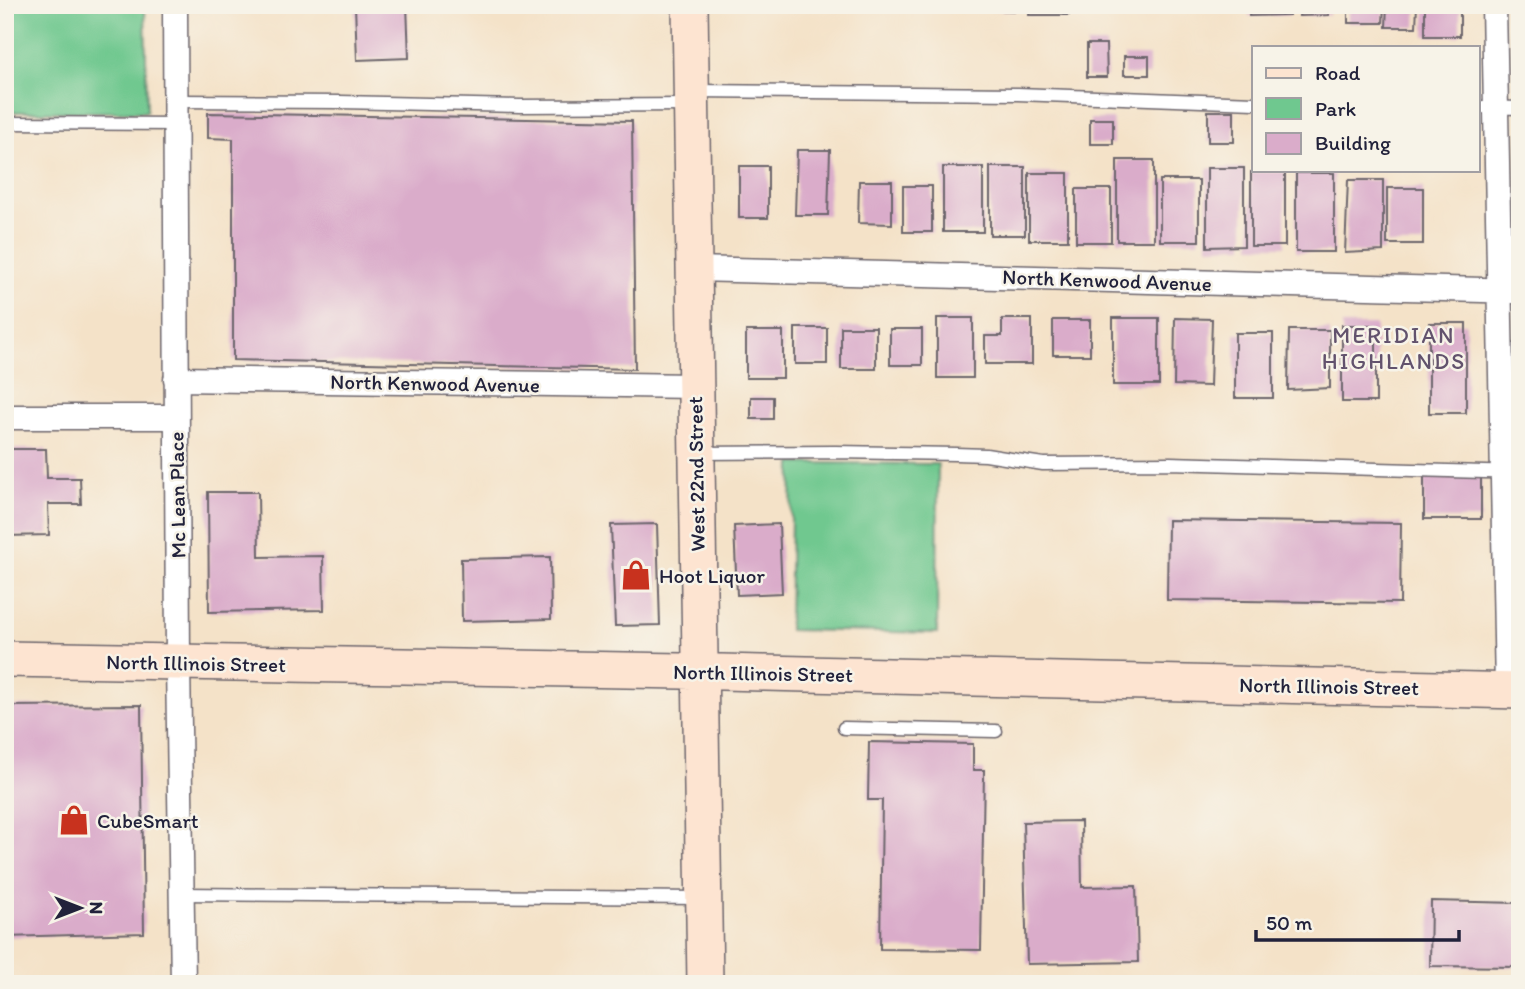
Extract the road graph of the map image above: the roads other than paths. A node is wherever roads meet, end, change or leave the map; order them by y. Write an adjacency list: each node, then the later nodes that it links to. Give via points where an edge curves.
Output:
1 (175, 5): 7 (street, Mc Lean Place)
2 (690, 5): 4 (main road, West 22nd Street)
3 (1494, 5): 6 (street)
4 (691, 98): 5 (lane, via 1018,94); 7 (lane, via 520,107 341,102); 9 (main road, West 22nd Street)
5 (1252, 103)
6 (1498, 108): 10 (street)
7 (176, 112): 8 (lane); 11 (street, Mc Lean Place)
8 (5, 123)
9 (694, 269): 10 (street, North Kenwood Avenue); 12 (main road, West 22nd Street)
10 (1510, 291): 16 (street)
11 (176, 379): 12 (street, North Kenwood Avenue); 14 (street, Mc Lean Place)
12 (695, 386): 15 (main road, West 22nd Street)
13 (5, 417): 14 (street)
14 (176, 417): 18 (street, Mc Lean Place)
15 (696, 453): 16 (lane, via 956,454 1044,464); 19 (main road, West 22nd Street)
16 (1512, 472): 20 (street)
17 (5, 659): 18 (main road, North Illinois Street)
18 (178, 663): 19 (main road, North Illinois Street); 23 (street, Mc Lean Place)
19 (698, 671): 20 (main road, North Illinois Street); 24 (main road, West 22nd Street)
20 (1513, 690)
21 (844, 728): 22 (lane)
22 (996, 731)
23 (182, 894): 24 (lane); 25 (street, Mc Lean Place)
24 (703, 898): 26 (main road, West 22nd Street)
25 (183, 984)
26 (705, 984)

